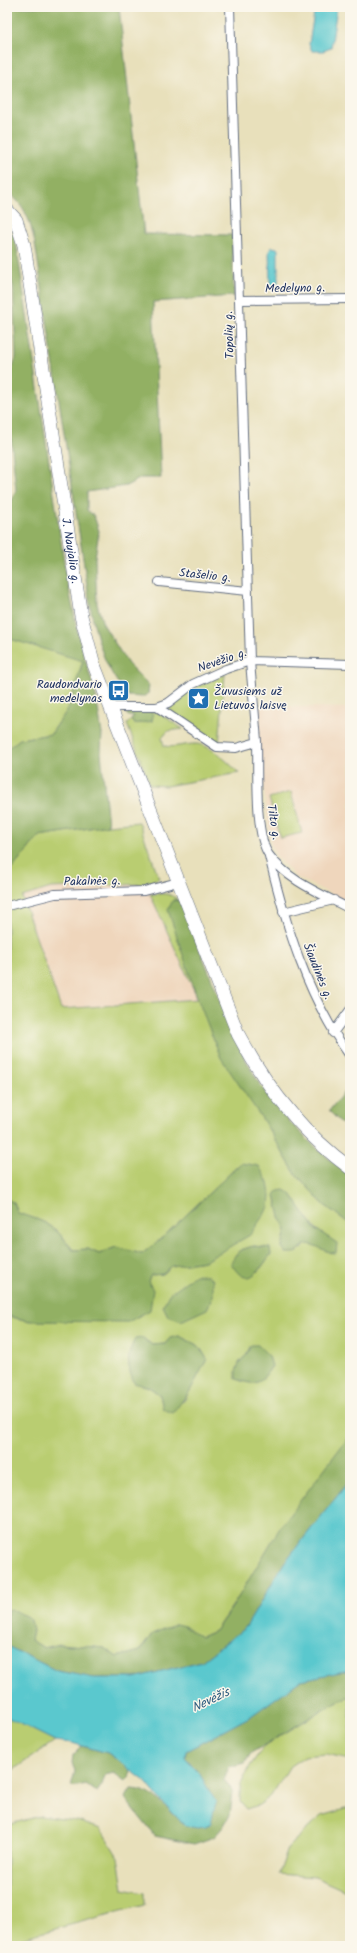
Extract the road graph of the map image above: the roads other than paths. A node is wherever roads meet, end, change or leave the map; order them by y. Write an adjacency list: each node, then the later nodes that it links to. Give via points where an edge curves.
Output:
1 (230, 7): 4 (street, Topolių g.)
2 (7, 210): 9 (main road, J. Naujalio g., via 16,220 24,245 85,633)
3 (350, 299): 4 (street, Medelyno g.)
4 (240, 300): 6 (street, Topolių g.)
5 (159, 582): 6 (street, Stašelio g.)
6 (248, 591): 7 (street, Topolių g.)
7 (250, 662): 8 (street, Nevėžio g.); 10 (street, Nevėžio g., via 226,669 193,684 168,703); 11 (street, Tilto g.)
8 (350, 664)
9 (110, 707): 10 (street, Nevėžio g.); 13 (main road, J. Naujalio g.)
10 (157, 707): 11 (street, via 217,748 236,748)
11 (257, 742): 12 (street, Tilto g., via 257,784 262,832)
12 (268, 854): 14 (street, Tilto g., via 295,880); 17 (street, Šiaudinės g.)
13 (178, 882): 15 (street, Pakalnės g., via 144,891 55,894); 21 (main road, J. Naujalio g., via 229,1012 250,1057 292,1115 321,1145)
14 (334, 900): 16 (street, Tilto g.); 17 (street)
15 (7, 906)
16 (350, 909)
17 (283, 912): 19 (street, Šiaudinės g., via 312,992)
18 (350, 1010): 19 (street)
19 (333, 1033): 20 (street, Šiaudinės g.)
20 (350, 1056)
21 (350, 1168)

